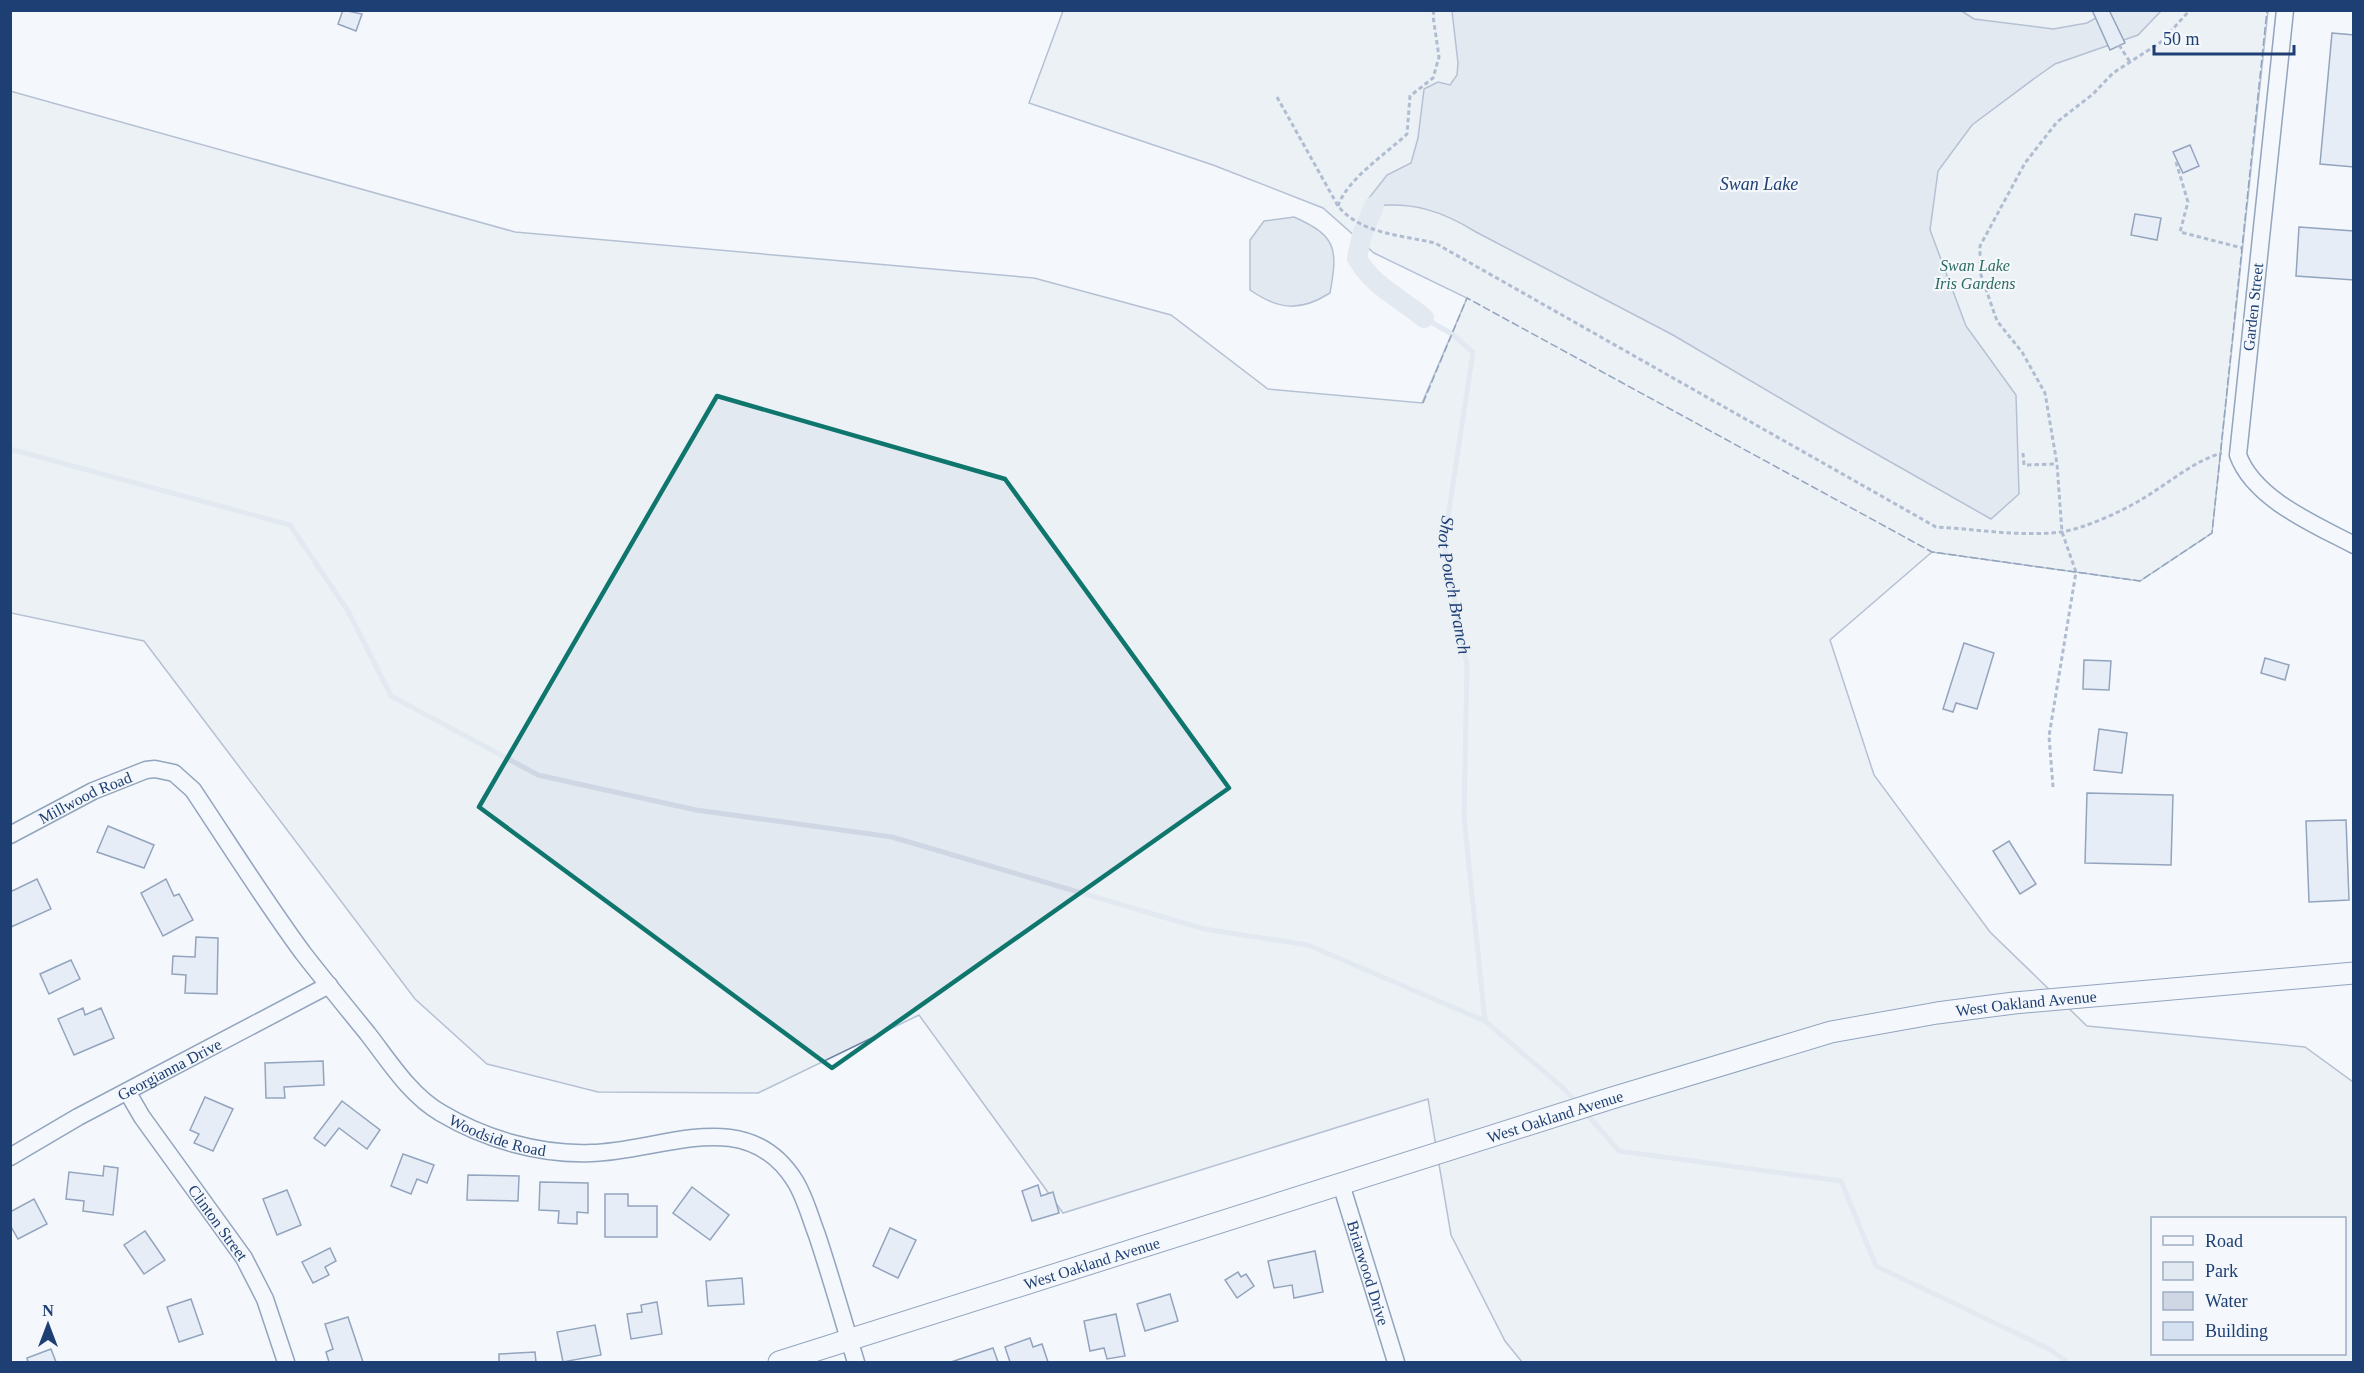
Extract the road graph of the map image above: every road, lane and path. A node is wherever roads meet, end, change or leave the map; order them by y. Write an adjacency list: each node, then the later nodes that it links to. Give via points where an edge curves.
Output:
1 (1434, 10): 8 (path, via 1439,57 1433,78 1410,96 1407,134 1350,185)
2 (2190, 10): 5 (path, via 2161,42)
3 (2286, 10): 9 (street, Garden Street)
4 (2120, 45): 5 (path)
5 (2130, 62): 12 (path, via 2056,122 2025,163 1980,246 1980,272 1997,321 2022,352 2045,393)
6 (1277, 97): 8 (path)
7 (2176, 162): 9 (path, via 2188,202 2180,232 2243,249)
8 (1338, 206): 13 (path, via 1347,217 1374,231 1435,243 1936,527)
9 (2259, 249): 11 (street, Garden Street)
10 (2024, 453): 12 (path, via 2024,465)
11 (2238, 456): 13 (path, via 2220,452 2141,500); 14 (street, via 2242,467 2266,496)
12 (2056, 464): 13 (path)
13 (2062, 532): 16 (path, via 2076,572 2049,735)
14 (2354, 545)
15 (162, 770): 17 (street, Millwood Road, via 146,771 93,791); 19 (street, Woodside Road, via 174,773 193,790)
16 (2053, 787)
17 (10, 835)
18 (2354, 973): 22 (street, West Oakland Avenue, via 2014,1003 1876,1023 1787,1044)
19 (329, 985): 20 (street, Georgianna Drive); 23 (street, Woodside Road, via 412,1090 438,1111 492,1138 538,1149 590,1154 705,1135 735,1137 765,1150 785,1166 796,1182)
20 (128, 1093): 21 (street, Georgianna Drive); 24 (street, Clinton Street, via 244,1257 265,1299)
21 (10, 1157)
22 (1341, 1184): 23 (street, West Oakland Avenue); 27 (street, Briarwood Drive)
23 (849, 1341): 25 (street, West Oakland Avenue); 26 (street, Woodside Road)
24 (286, 1362)
25 (779, 1362)
26 (856, 1362)
27 (1396, 1362)

